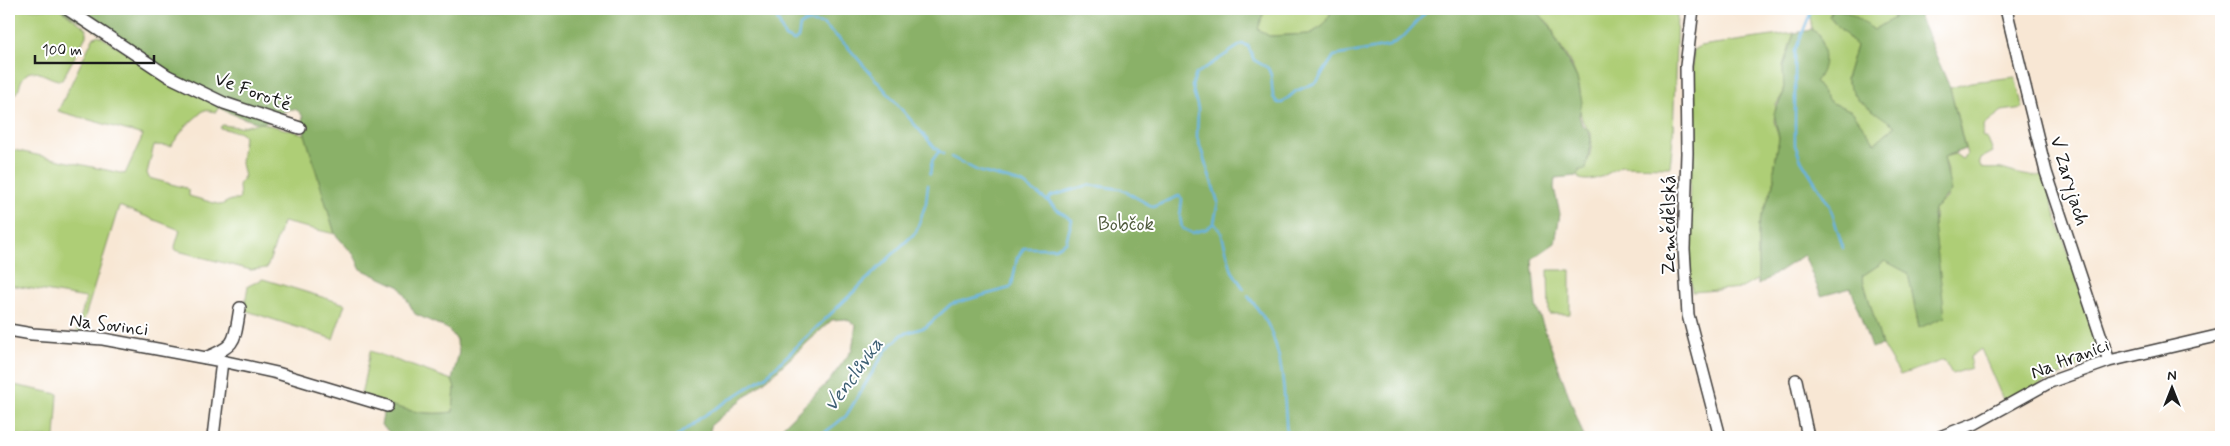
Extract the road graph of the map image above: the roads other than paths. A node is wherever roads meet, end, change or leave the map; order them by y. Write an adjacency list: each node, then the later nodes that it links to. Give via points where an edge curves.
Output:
1 (67, 9): 4 (street, Ve Forotě, via 168,76 224,103)
2 (1693, 9): 14 (street, Zemědělská, via 1686,66 1684,249 1688,315)
3 (2006, 9): 9 (street, V Zaryjach, via 2046,172)
4 (300, 128)
5 (240, 308): 8 (street, via 231,345)
6 (9, 330): 8 (street, Na Sovinci, via 96,338)
7 (2221, 335): 9 (street, Na Hranici)
8 (205, 358): 10 (street, Na Sovinci)
9 (2109, 361): 16 (street, Na Hranici, via 2050,382 1976,423)
10 (222, 362): 12 (street, Na Sovinci, via 277,374); 13 (street)
11 (1796, 380): 15 (street)
12 (387, 406)
13 (213, 437)
14 (1720, 437)
15 (1808, 437)
16 (1940, 437)

